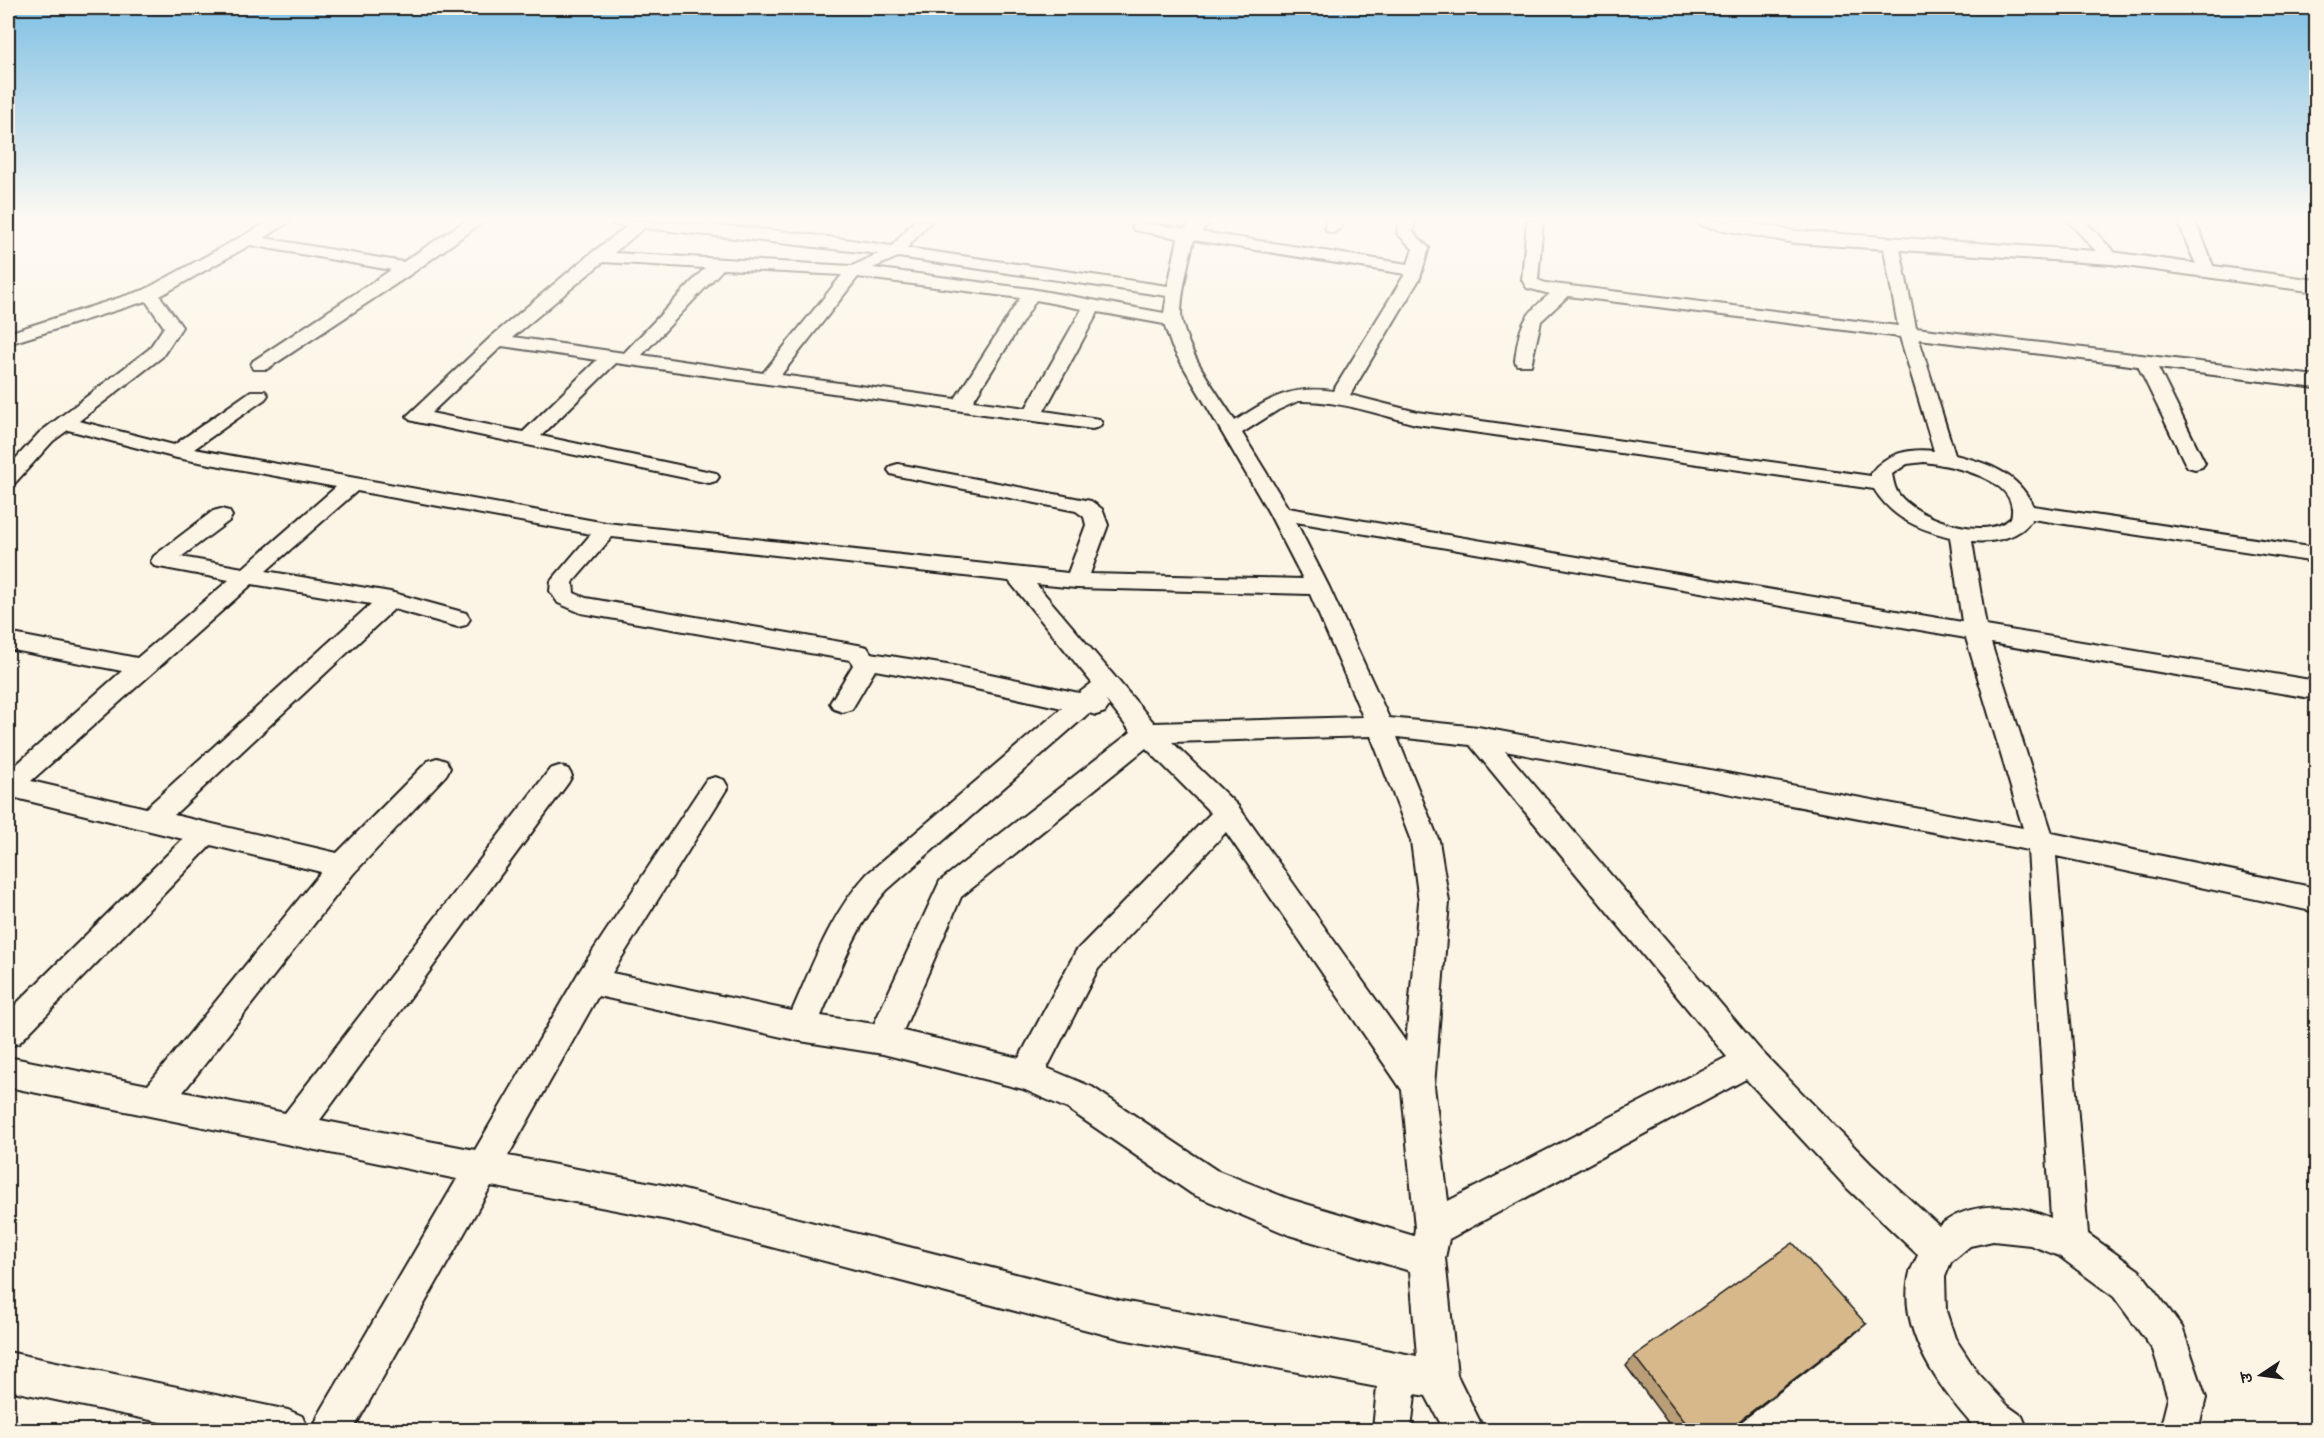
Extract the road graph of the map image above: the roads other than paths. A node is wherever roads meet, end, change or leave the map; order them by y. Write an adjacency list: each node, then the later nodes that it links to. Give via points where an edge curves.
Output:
1 (161, 288): 14 (street)
2 (377, 288): 24 (street)
3 (559, 288): 20 (street)
4 (693, 288): 21 (street)
5 (841, 288): 25 (street)
6 (986, 288): 15 (street)
7 (1150, 288): 12 (street)
8 (1177, 288): 12 (street)
9 (1406, 288): 28 (street)
10 (1544, 288): 13 (street)
11 (1899, 288): 18 (street)
12 (1177, 292): 17 (street)
13 (1563, 292): 18 (street); 22 (street, via 1528,324)
14 (150, 294): 19 (street); 31 (street, via 173,327 156,353)
15 (1031, 294): 16 (street); 29 (street)
16 (1093, 305): 17 (street); 30 (street)
17 (1173, 320): 33 (street, via 1186,357)
18 (1908, 333): 23 (street); 36 (street)
19 (8, 339)
20 (498, 340): 21 (street); 34 (street, via 417,416)
21 (621, 357): 25 (street); 34 (street)
22 (1524, 361)
23 (2145, 361): 26 (street); 37 (street)
24 (260, 365)
25 (768, 380): 29 (street)
26 (2316, 382)
27 (258, 395): 35 (street)
28 (1339, 397): 33 (street, via 1285,399); 42 (street, via 1416,418)
29 (962, 405): 30 (street)
30 (1032, 414): 32 (street)
31 (64, 423): 35 (street); 40 (street)
32 (1092, 423)
33 (1232, 431): 44 (street)
34 (527, 439): 39 (street)
35 (177, 452): 41 (street)
36 (1946, 458): 42 (street, via 1904,458 1889,464 1881,472); 43 (street, via 1980,469 2008,485 2020,498)
37 (2195, 463)
38 (898, 471): 51 (street, via 1083,506 1094,513 1096,525)
39 (709, 477)
40 (8, 479)
41 (354, 483): 46 (street); 49 (street)
42 (1881, 484): 47 (street, via 1887,496 1908,513)
43 (2024, 511): 47 (street, via 2021,521 1998,533); 48 (street)
44 (1280, 513): 52 (street); 55 (street)
45 (220, 516): 49 (street, via 162,561)
46 (606, 530): 50 (street); 57 (street, via 562,581 561,591 566,598 581,605 858,653)
47 (1960, 533): 55 (street)
48 (2316, 555)
49 (248, 575): 53 (street); 58 (street)
50 (1017, 576): 51 (street); 59 (street)
51 (1076, 581): 52 (street)
52 (1318, 587): 64 (street)
53 (390, 600): 54 (street); 72 (street)
54 (458, 619)
55 (1976, 630): 60 (street); 74 (street)
56 (8, 641): 58 (street)
57 (864, 660): 61 (street, via 863,671); 62 (street)
58 (142, 667): 69 (street)
59 (1105, 685): 62 (street); 63 (street)
60 (2316, 690)
61 (843, 703)
62 (1084, 703): 63 (street); 78 (street, via 860,901)
63 (1128, 712): 65 (street)
64 (1380, 726): 65 (street); 66 (street); 84 (street, via 1425,841 1434,902)
65 (1147, 733): 71 (street); 80 (street, via 950,889)
66 (1478, 736): 74 (street); 81 (street)
67 (437, 768): 75 (street)
68 (559, 776): 86 (street)
69 (8, 786): 72 (street)
70 (715, 787): 77 (street)
71 (1228, 813): 83 (street, via 1087,960); 84 (street)
72 (151, 820): 73 (street)
73 (206, 833): 75 (street); 79 (street)
74 (2041, 842): 76 (street); 89 (street)
75 (343, 866): 85 (street)
76 (2316, 900)
77 (590, 981): 78 (street); 87 (street)
78 (800, 1027): 80 (street)
79 (8, 1034)
80 (883, 1040): 83 (street)
81 (1750, 1061): 88 (street); 90 (street, via 1859,1176)
82 (8, 1072): 85 (street)
83 (1027, 1075): 88 (street, via 1080,1098 1204,1182 1289,1217)
84 (1418, 1086): 88 (street)
85 (154, 1103): 86 (street)
86 (292, 1131): 87 (street)
87 (484, 1168): 91 (street, via 668,1203 1122,1320); 95 (street)
88 (1430, 1243): 93 (street)
89 (2071, 1243): 90 (street, via 2030,1227 1993,1223 1961,1231); 99 (street, via 2127,1284 2169,1340 2187,1398)
90 (1938, 1250): 98 (street, via 1927,1277 1927,1311 1939,1348 1963,1386)
91 (1398, 1371): 93 (street); 96 (street)
92 (10, 1376): 94 (street)
93 (1438, 1379): 97 (street)
94 (266, 1428)
95 (332, 1431)
96 (1392, 1431)
97 (1465, 1431)
98 (2008, 1431)
99 (2179, 1431)

